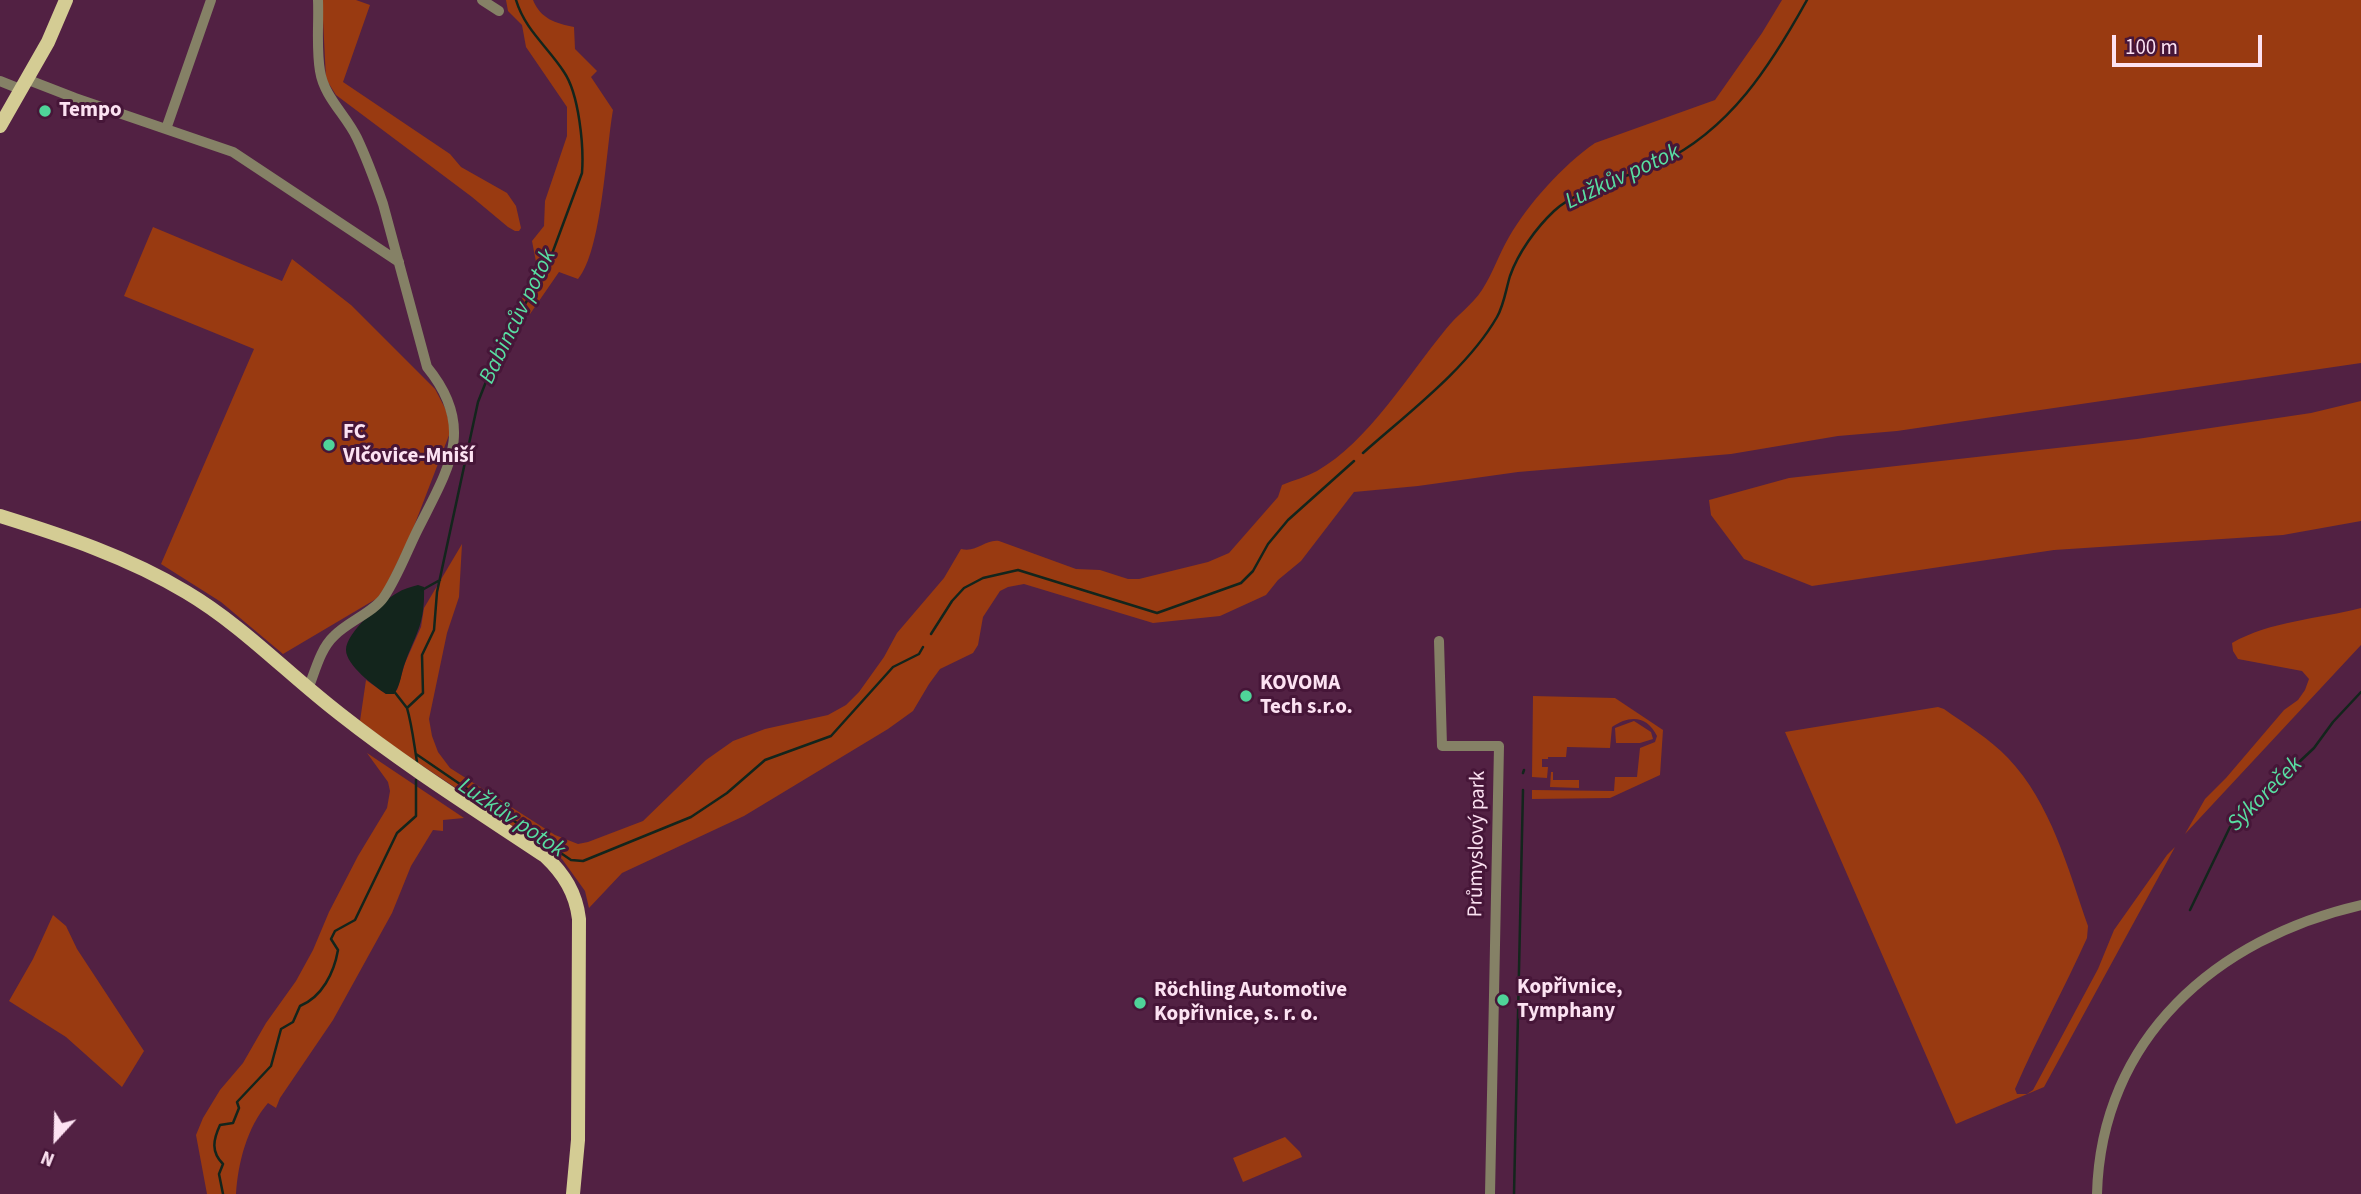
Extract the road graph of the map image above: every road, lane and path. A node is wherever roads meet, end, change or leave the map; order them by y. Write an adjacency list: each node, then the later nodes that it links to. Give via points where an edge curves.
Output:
1 (66, 0): 7 (main road, via 57,26)
2 (211, 0): 9 (street)
3 (318, 0): 10 (street, via 323,81 362,149)
4 (482, 0): 5 (street)
5 (499, 11)
6 (0, 81): 7 (street)
7 (23, 84): 8 (main road); 9 (street)
8 (0, 126)
9 (166, 129): 10 (street, via 239,156)
10 (399, 262): 13 (street, via 427,367 443,386 452,409 450,462 383,599 331,638)
11 (0, 516): 13 (main road, via 76,541 160,577 228,622)
12 (1438, 640): 16 (street, Průmyslový park, via 1442,746 1499,746)
13 (308, 689): 17 (main road, via 377,743 545,856 568,883 577,908 580,946 579,1140)
14 (2361, 905): 19 (street, via 2261,939 2197,983 2170,1009 2147,1038 2115,1100 2104,1138)
15 (1486, 927): 16 (street, Průmyslový park)
16 (1495, 937): 18 (street, Průmyslový park)
17 (573, 1194)
18 (1490, 1194)
19 (2097, 1194)

